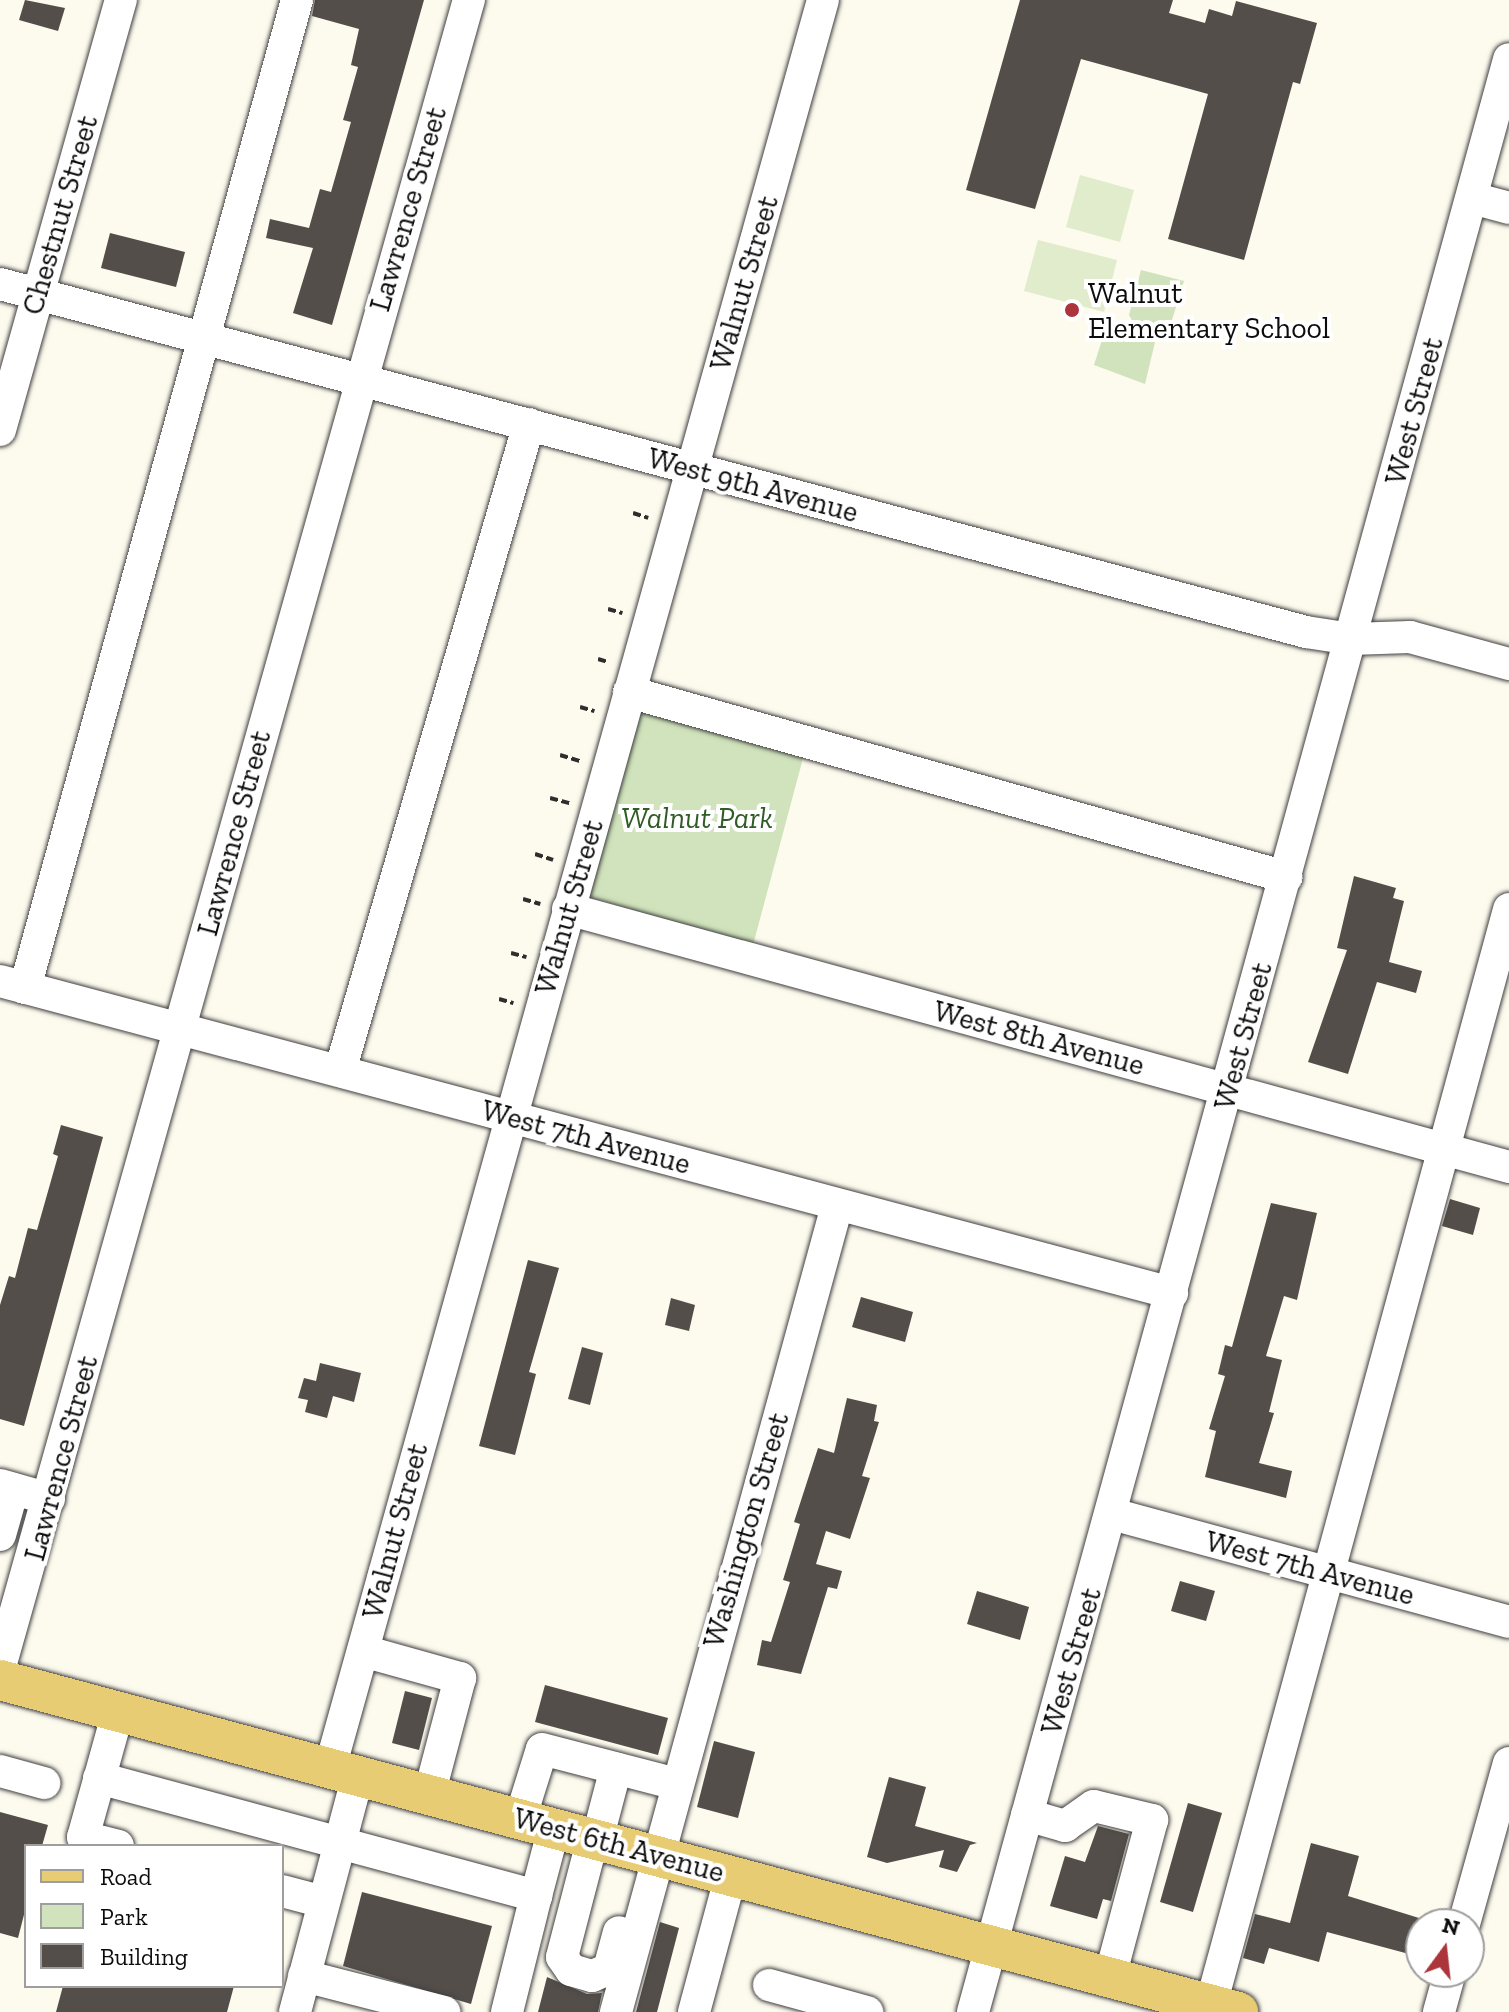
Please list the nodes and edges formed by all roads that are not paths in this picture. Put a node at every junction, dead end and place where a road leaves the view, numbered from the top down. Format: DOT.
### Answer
graph roads {
  1 [pos="121,0"];
  2 [pos="297,0"];
  3 [pos="469,0"];
  4 [pos="823,0"];
  5 [pos="1509,59"];
  6 [pos="1472,198"];
  7 [pos="1509,208"];
  8 [pos="0,284"];
  9 [pos="37,294"];
  10 [pos="202,338"];
  11 [pos="359,379"];
  12 [pos="529,424"];
  13 [pos="0,430"];
  14 [pos="692,468"];
  15 [pos="1351,639"];
  16 [pos="1509,664"];
  17 [pos="629,692"];
  18 [pos="1286,877"];
  19 [pos="554,907"];
  20 [pos="1509,909"];
  21 [pos="13,984"];
  22 [pos="180,1028"];
  23 [pos="340,1071"];
  24 [pos="1228,1089"];
  25 [pos="509,1117"];
  26 [pos="1444,1150"];
  27 [pos="1509,1167"];
  28 [pos="837,1206"];
  29 [pos="1172,1293"];
  30 [pos="6,1487"];
  31 [pos="49,1499"];
  32 [pos="1112,1514"];
  33 [pos="0,1535"];
  34 [pos="1329,1573"];
  35 [pos="1509,1622"];
  36 [pos="363,1651"];
  37 [pos="0,1667"];
  38 [pos="0,1680"];
  39 [pos="118,1712"];
  40 [pos="1509,1763"];
  41 [pos="616,1768"];
  42 [pos="0,1771"];
  43 [pos="344,1772"];
  44 [pos="99,1778"];
  45 [pos="44,1783"];
  46 [pos="676,1784"];
  47 [pos="429,1795"];
  48 [pos="1027,1815"];
  49 [pos="537,1823"];
  50 [pos="595,1839"];
  51 [pos="340,1842"];
  52 [pos="110,1844"];
  53 [pos="650,1853"];
  54 [pos="731,1875"];
  55 [pos="284,1892"];
  56 [pos="536,1896"];
  57 [pos="324,1902"];
  58 [pos="1468,1908"];
  59 [pos="991,1944"];
  60 [pos="304,1976"];
  61 [pos="1110,1977"];
  62 [pos="769,1985"];
  63 [pos="1446,1988"];
  64 [pos="1219,2009"];
  65 [pos="295,2012"];
  66 [pos="444,2012"];
  67 [pos="507,2012"];
  68 [pos="616,2012"];
  69 [pos="694,2012"];
  70 [pos="867,2012"];
  71 [pos="973,2012"];
  72 [pos="1439,2012"];
  1 -- 9 [label="street, Chestnut Street"];
  2 -- 10 [label="street"];
  3 -- 11 [label="street, Lawrence Street"];
  4 -- 14 [label="street, Walnut Street"];
  5 -- 6 [label="street, West Street"];
  6 -- 7 [label="street"];
  6 -- 15 [label="street, West Street"];
  8 -- 9 [label="street, West 9th Avenue"];
  9 -- 10 [label="street, West 9th Avenue"];
  9 -- 13 [label="street, Chestnut Street"];
  10 -- 11 [label="street, West 9th Avenue"];
  10 -- 21 [label="street"];
  11 -- 12 [label="street, West 9th Avenue"];
  11 -- 22 [label="street, Lawrence Street"];
  12 -- 14 [label="street, West 9th Avenue"];
  12 -- 23 [label="street"];
  14 -- 15 [label="street, West 9th Avenue"];
  14 -- 17 [label="street, Walnut Street"];
  15 -- 16 [label="street, West 9th Avenue"];
  15 -- 18 [label="street, West Street"];
  17 -- 18 [label="street"];
  17 -- 19 [label="street, Walnut Street"];
  18 -- 24 [label="street, West Street"];
  19 -- 24 [label="street, West 8th Avenue"];
  19 -- 25 [label="street, Walnut Street"];
  20 -- 26 [label="street"];
  21 -- 22 [label="street, West 7th Avenue"];
  22 -- 23 [label="street, West 7th Avenue"];
  22 -- 31 [label="street, Lawrence Street"];
  23 -- 25 [label="street, West 7th Avenue"];
  24 -- 26 [label="street, West 8th Avenue"];
  24 -- 29 [label="street, West Street"];
  25 -- 28 [label="street, West 7th Avenue"];
  25 -- 36 [label="street, Walnut Street"];
  26 -- 27 [label="street, West 8th Avenue"];
  26 -- 34 [label="street"];
  28 -- 29 [label="street, West 7th Avenue"];
  28 -- 46 [label="street, Washington Street"];
  29 -- 32 [label="street, West Street"];
  30 -- 31 [label="street"];
  30 -- 33 [label="street"];
  31 -- 37 [label="street, Lawrence Street"];
  32 -- 34 [label="street, West 7th Avenue"];
  32 -- 48 [label="street, West Street"];
  34 -- 35 [label="street, West 7th Avenue"];
  34 -- 64 [label="street"];
  36 -- 43 [label="street, Walnut Street"];
  36 -- 47 [label="street"];
  38 -- 39 [label="main road, West 6th Avenue"];
  39 -- 43 [label="main road, West 6th Avenue"];
  39 -- 44 [label="street"];
  40 -- 58 [label="street"];
  41 -- 46 [label="street"];
  41 -- 49 [label="street"];
  41 -- 50 [label="street"];
  42 -- 45 [label="street"];
  43 -- 47 [label="main road, West 6th Avenue"];
  43 -- 51 [label="street, Walnut Street"];
  44 -- 51 [label="street"];
  44 -- 52 [label="street"];
  46 -- 53 [label="street, Washington Street"];
  47 -- 49 [label="main road, West 6th Avenue"];
  48 -- 59 [label="street, West Street"];
  48 -- 61 [label="street"];
  49 -- 50 [label="main road, West 6th Avenue"];
  49 -- 56 [label="street"];
  50 -- 53 [label="main road, West 6th Avenue"];
  50 -- 53 [label="street"];
  51 -- 56 [label="street"];
  51 -- 57 [label="street, Walnut Street"];
  53 -- 54 [label="main road, West 6th Avenue"];
  53 -- 68 [label="street"];
  54 -- 59 [label="main road, West 6th Avenue"];
  54 -- 69 [label="street"];
  55 -- 57 [label="street"];
  56 -- 67 [label="street"];
  57 -- 60 [label="street, Walnut Street"];
  59 -- 61 [label="main road, West 6th Avenue"];
  59 -- 71 [label="street, West Street"];
  60 -- 65 [label="street, Walnut Street"];
  60 -- 66 [label="street"];
  61 -- 64 [label="main road, West 6th Avenue"];
  62 -- 70 [label="street"];
  63 -- 72 [label="street"];
}
